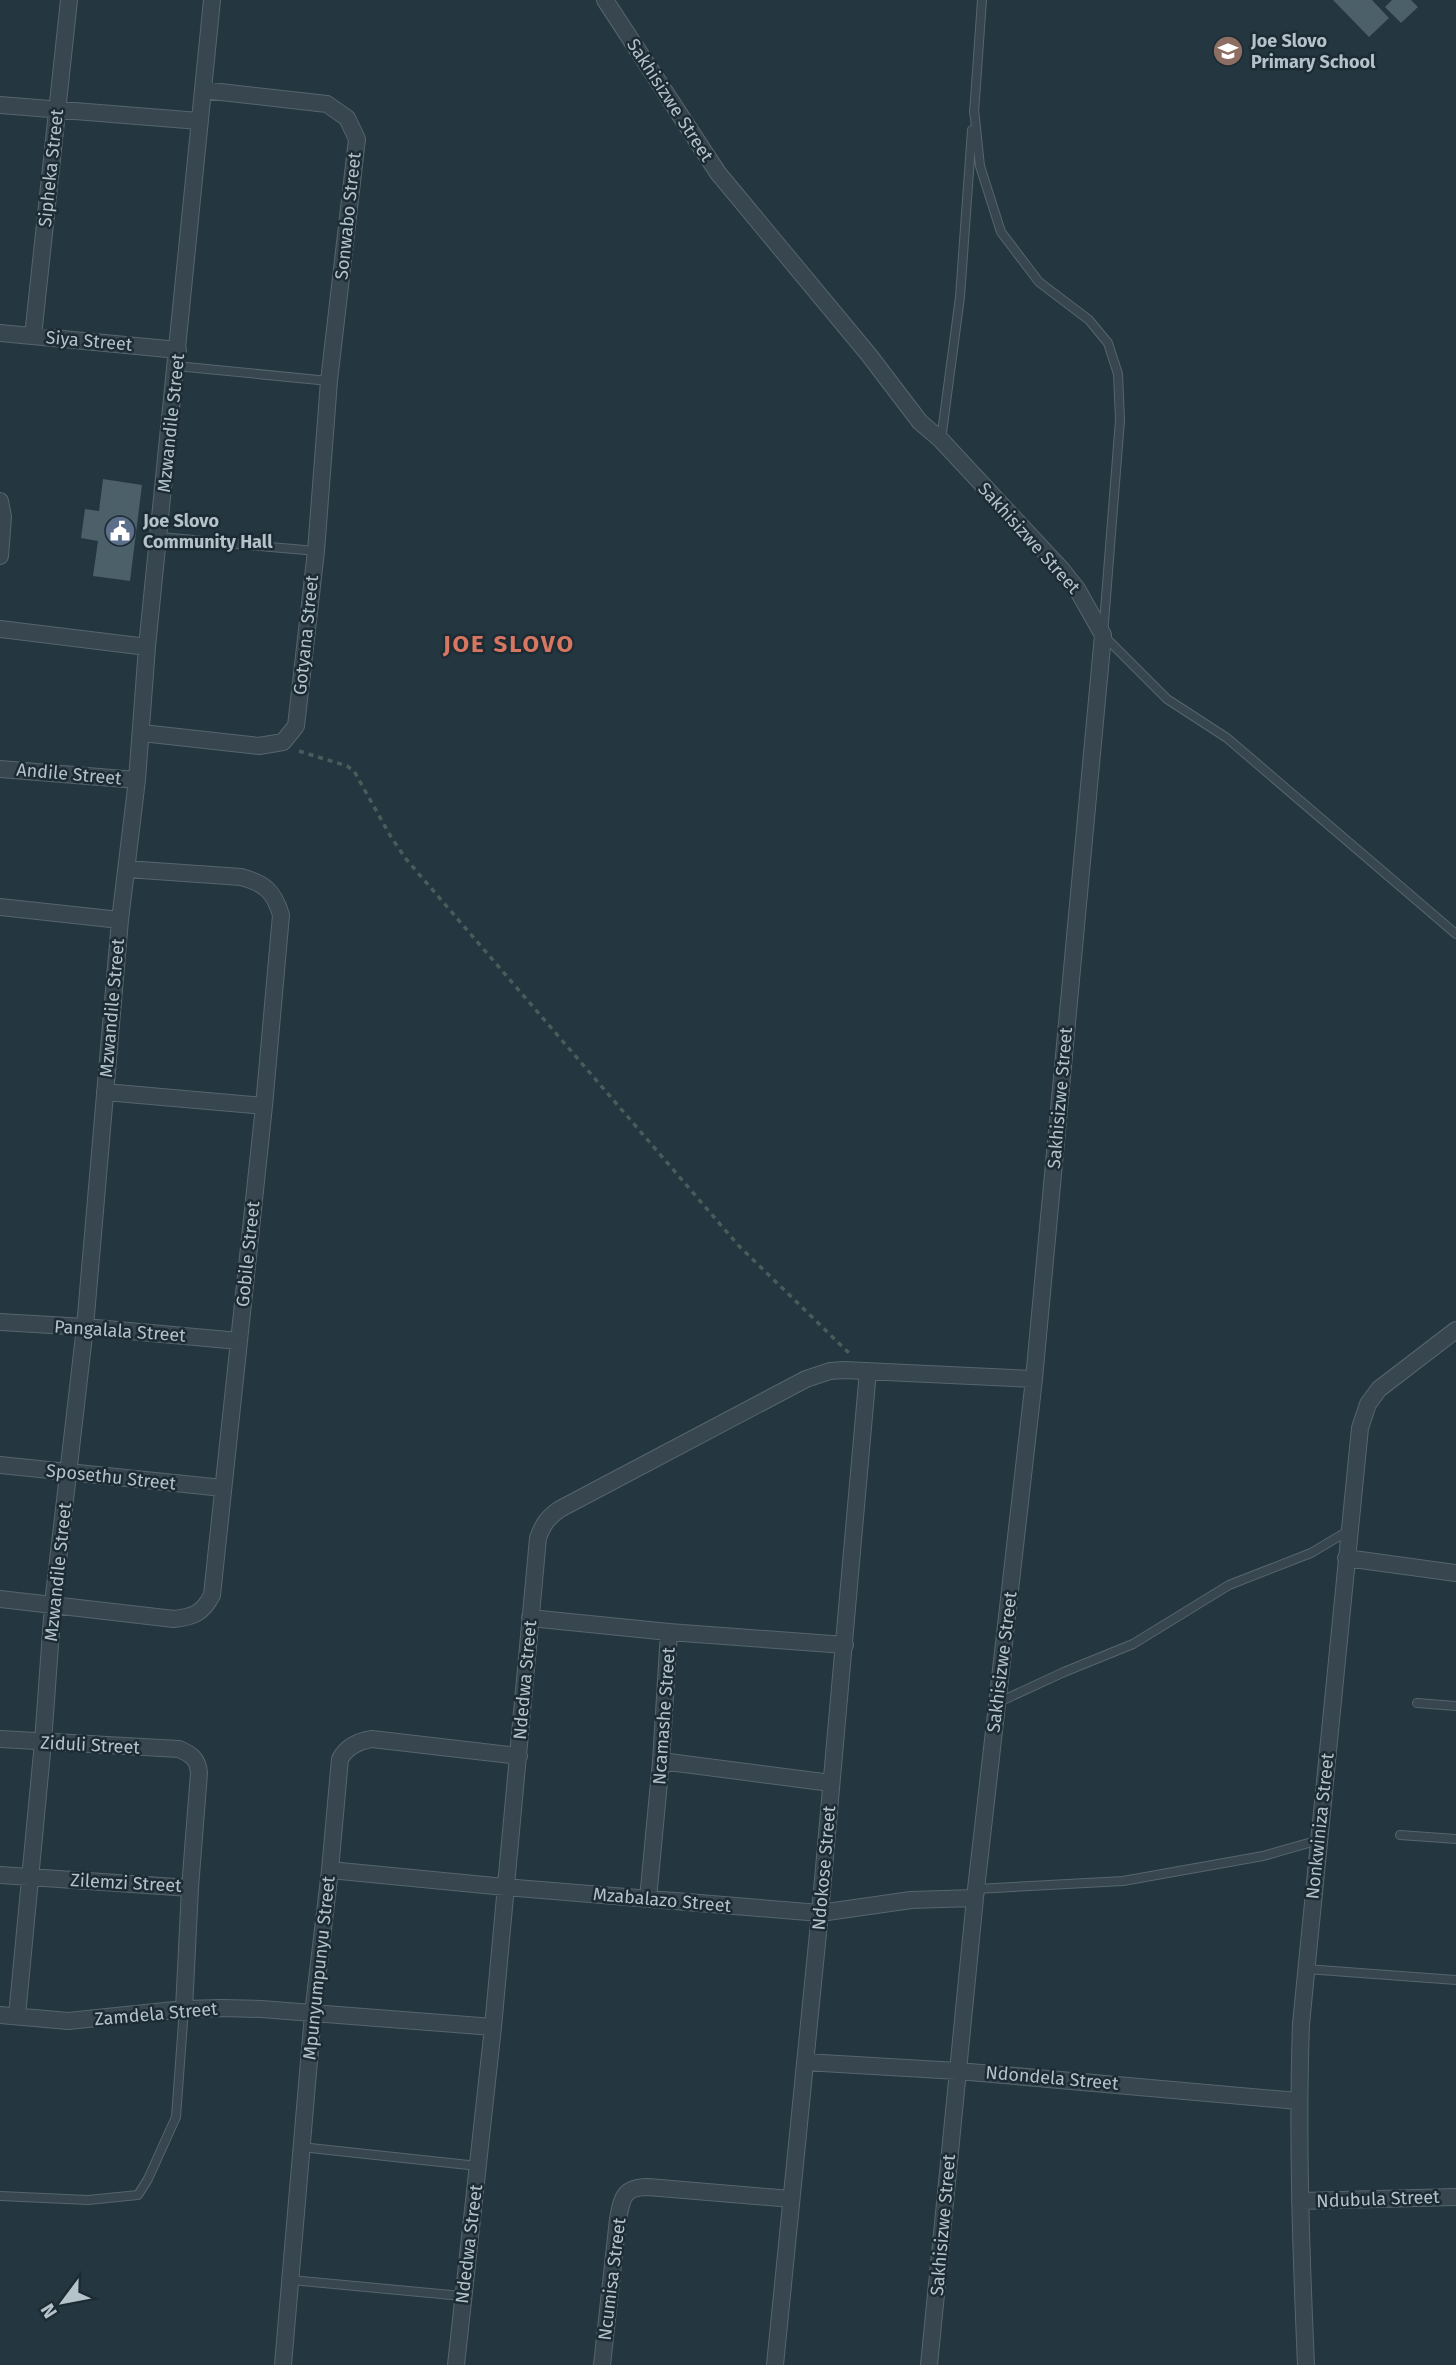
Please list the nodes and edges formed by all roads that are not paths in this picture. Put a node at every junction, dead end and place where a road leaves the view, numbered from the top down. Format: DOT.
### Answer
graph roads {
  1 [pos="69,0"];
  2 [pos="212,0"];
  3 [pos="605,0"];
  4 [pos="982,0"];
  5 [pos="203,90"];
  6 [pos="0,105"];
  7 [pos="974,109"];
  8 [pos="57,111"];
  9 [pos="199,121"];
  10 [pos="0,333"];
  11 [pos="33,336"];
  12 [pos="177,358"];
  13 [pos="329,382"];
  14 [pos="941,440"];
  15 [pos="0,501"];
  16 [pos="160,537"];
  17 [pos="316,551"];
  18 [pos="0,556"];
  19 [pos="0,629"];
  20 [pos="1103,635"];
  21 [pos="148,647"];
  22 [pos="142,733"];
  23 [pos="0,769"];
  24 [pos="137,780"];
  25 [pos="127,869"];
  26 [pos="0,907"];
  27 [pos="120,920"];
  28 [pos="1456,934"];
  29 [pos="105,1092"];
  30 [pos="264,1106"];
  31 [pos="0,1322"];
  32 [pos="85,1327"];
  33 [pos="1456,1330"];
  34 [pos="239,1341"];
  35 [pos="868,1371"];
  36 [pos="1034,1379"];
  37 [pos="0,1465"];
  38 [pos="68,1472"];
  39 [pos="223,1488"];
  40 [pos="1348,1531"];
  41 [pos="1346,1558"];
  42 [pos="1456,1573"];
  43 [pos="0,1599"];
  44 [pos="53,1604"];
  45 [pos="530,1618"];
  46 [pos="670,1632"];
  47 [pos="845,1645"];
  48 [pos="997,1703"];
  49 [pos="1418,1703"];
  50 [pos="1456,1706"];
  51 [pos="0,1739"];
  52 [pos="43,1742"];
  53 [pos="179,1749"];
  54 [pos="519,1756"];
  55 [pos="661,1761"];
  56 [pos="831,1783"];
  57 [pos="1400,1835"];
  58 [pos="1456,1839"];
  59 [pos="1318,1840"];
  60 [pos="330,1870"];
  61 [pos="0,1875"];
  62 [pos="30,1878"];
  63 [pos="505,1887"];
  64 [pos="190,1888"];
  65 [pos="975,1894"];
  66 [pos="648,1899"];
  67 [pos="820,1913"];
  68 [pos="1306,1969"];
  69 [pos="1456,1980"];
  70 [pos="184,2009"];
  71 [pos="313,2014"];
  72 [pos="0,2015"];
  73 [pos="17,2016"];
  74 [pos="493,2027"];
  75 [pos="805,2062"];
  76 [pos="958,2071"];
  77 [pos="1298,2101"];
  78 [pos="301,2147"];
  79 [pos="478,2166"];
  80 [pos="0,2196"];
  81 [pos="1456,2197"];
  82 [pos="791,2199"];
  83 [pos="1300,2201"];
  84 [pos="291,2280"];
  85 [pos="462,2296"];
  86 [pos="283,2365"];
  87 [pos="456,2365"];
  88 [pos="602,2365"];
  89 [pos="775,2365"];
  90 [pos="929,2365"];
  91 [pos="1306,2365"];
  1 -- 8 [label="street, Sipheka Street"];
  2 -- 5 [label="street, Mzwandile Street"];
  3 -- 14 [label="street, Sakhisizwe Street"];
  4 -- 7 [label="lane"];
  5 -- 9 [label="street, Mzwandile Street"];
  5 -- 13 [label="street, Sonwabo Street"];
  6 -- 8 [label="street"];
  7 -- 14 [label="lane"];
  7 -- 20 [label="lane"];
  8 -- 9 [label="street"];
  8 -- 11 [label="street, Sipheka Street"];
  9 -- 12 [label="street, Mzwandile Street"];
  10 -- 11 [label="street, Siya Street"];
  11 -- 12 [label="street, Siya Street"];
  12 -- 13 [label="lane"];
  12 -- 16 [label="street, Mzwandile Street"];
  13 -- 17 [label="street, Gotyana Street"];
  14 -- 20 [label="street, Sakhisizwe Street"];
  15 -- 18 [label="street"];
  16 -- 17 [label="lane"];
  16 -- 21 [label="street, Mzwandile Street"];
  17 -- 22 [label="street, Gotyana Street"];
  19 -- 21 [label="street"];
  20 -- 28 [label="lane"];
  20 -- 36 [label="street, Sakhisizwe Street"];
  21 -- 22 [label="street, Mzwandile Street"];
  22 -- 24 [label="street, Mzwandile Street"];
  23 -- 24 [label="street, Andile Street"];
  24 -- 25 [label="street, Mzwandile Street"];
  25 -- 27 [label="street, Mzwandile Street"];
  25 -- 30 [label="street, Gobile Street"];
  26 -- 27 [label="street"];
  27 -- 29 [label="street, Mzwandile Street"];
  29 -- 30 [label="street"];
  29 -- 32 [label="street, Mzwandile Street"];
  30 -- 34 [label="street, Gobile Street"];
  31 -- 32 [label="street, Pangalala Street"];
  32 -- 34 [label="street, Pangalala Street"];
  32 -- 38 [label="street, Mzwandile Street"];
  33 -- 40 [label="street, Nonkwiniza Street"];
  34 -- 39 [label="street, Gobile Street"];
  35 -- 36 [label="street, Ndedwa Street"];
  35 -- 45 [label="street, Ndedwa Street"];
  35 -- 47 [label="street, Ndokose Street"];
  36 -- 48 [label="street, Sakhisizwe Street"];
  37 -- 38 [label="street, Sposethu Street"];
  38 -- 39 [label="street, Sposethu Street"];
  38 -- 44 [label="street, Mzwandile Street"];
  39 -- 44 [label="street, Gobile Street"];
  40 -- 41 [label="street, Nonkwiniza Street"];
  40 -- 48 [label="lane"];
  41 -- 42 [label="street"];
  41 -- 59 [label="street, Nonkwiniza Street"];
  43 -- 44 [label="street, Gobile Street"];
  44 -- 52 [label="street, Mzwandile Street"];
  45 -- 46 [label="street, Ncamashe Street"];
  45 -- 54 [label="street, Ndedwa Street"];
  46 -- 47 [label="street"];
  46 -- 55 [label="street, Ncamashe Street"];
  47 -- 56 [label="street, Ndokose Street"];
  48 -- 65 [label="street, Sakhisizwe Street"];
  49 -- 50 [label="lane"];
  51 -- 52 [label="street, Ziduli Street"];
  52 -- 53 [label="street, Ziduli Street"];
  52 -- 62 [label="street, Mzwandile Street"];
  53 -- 64 [label="street, Zilemzi Street"];
  54 -- 60 [label="street, Mpunyumpunyu Street"];
  54 -- 63 [label="street, Ndedwa Street"];
  55 -- 56 [label="street"];
  55 -- 66 [label="street, Ncamashe Street"];
  56 -- 67 [label="street, Ndokose Street"];
  57 -- 58 [label="lane"];
  59 -- 65 [label="lane"];
  59 -- 68 [label="street, Nonkwiniza Street"];
  60 -- 63 [label="street, Mzabalazo Street"];
  60 -- 71 [label="street, Mpunyumpunyu Street"];
  61 -- 62 [label="street, Zilemzi Street"];
  62 -- 64 [label="street, Zilemzi Street"];
  62 -- 73 [label="street, Mzwandile Street"];
  63 -- 66 [label="street, Mzabalazo Street"];
  63 -- 74 [label="street, Ndedwa Street"];
  64 -- 70 [label="street"];
  65 -- 67 [label="street, Mzabalazo Street"];
  65 -- 76 [label="street, Sakhisizwe Street"];
  66 -- 67 [label="street, Mzabalazo Street"];
  67 -- 75 [label="street, Ndokose Street"];
  68 -- 69 [label="lane"];
  68 -- 77 [label="street, Nonkwiniza Street"];
  70 -- 71 [label="street, Zamdela Street"];
  70 -- 73 [label="street, Zamdela Street"];
  70 -- 80 [label="lane"];
  71 -- 74 [label="street, Zamdela Street"];
  71 -- 78 [label="street, Mpunyumpunyu Street"];
  72 -- 73 [label="street, Zamdela Street"];
  74 -- 79 [label="street, Ndedwa Street"];
  75 -- 76 [label="street, Ndondela Street"];
  75 -- 82 [label="street, Ndokose Street"];
  76 -- 77 [label="street, Ndondela Street"];
  76 -- 90 [label="street, Sakhisizwe Street"];
  77 -- 83 [label="street, Nonkwiniza Street"];
  78 -- 79 [label="lane"];
  78 -- 84 [label="street, Mpunyumpunyu Street"];
  79 -- 85 [label="street, Ndedwa Street"];
  81 -- 83 [label="street, Ndubula Street"];
  82 -- 88 [label="street, Ncumisa Street"];
  82 -- 89 [label="street, Ndokose Street"];
  83 -- 91 [label="street, Nonkwiniza Street"];
  84 -- 85 [label="lane"];
  84 -- 86 [label="street, Mpunyumpunyu Street"];
  85 -- 87 [label="street, Ndedwa Street"];
}
